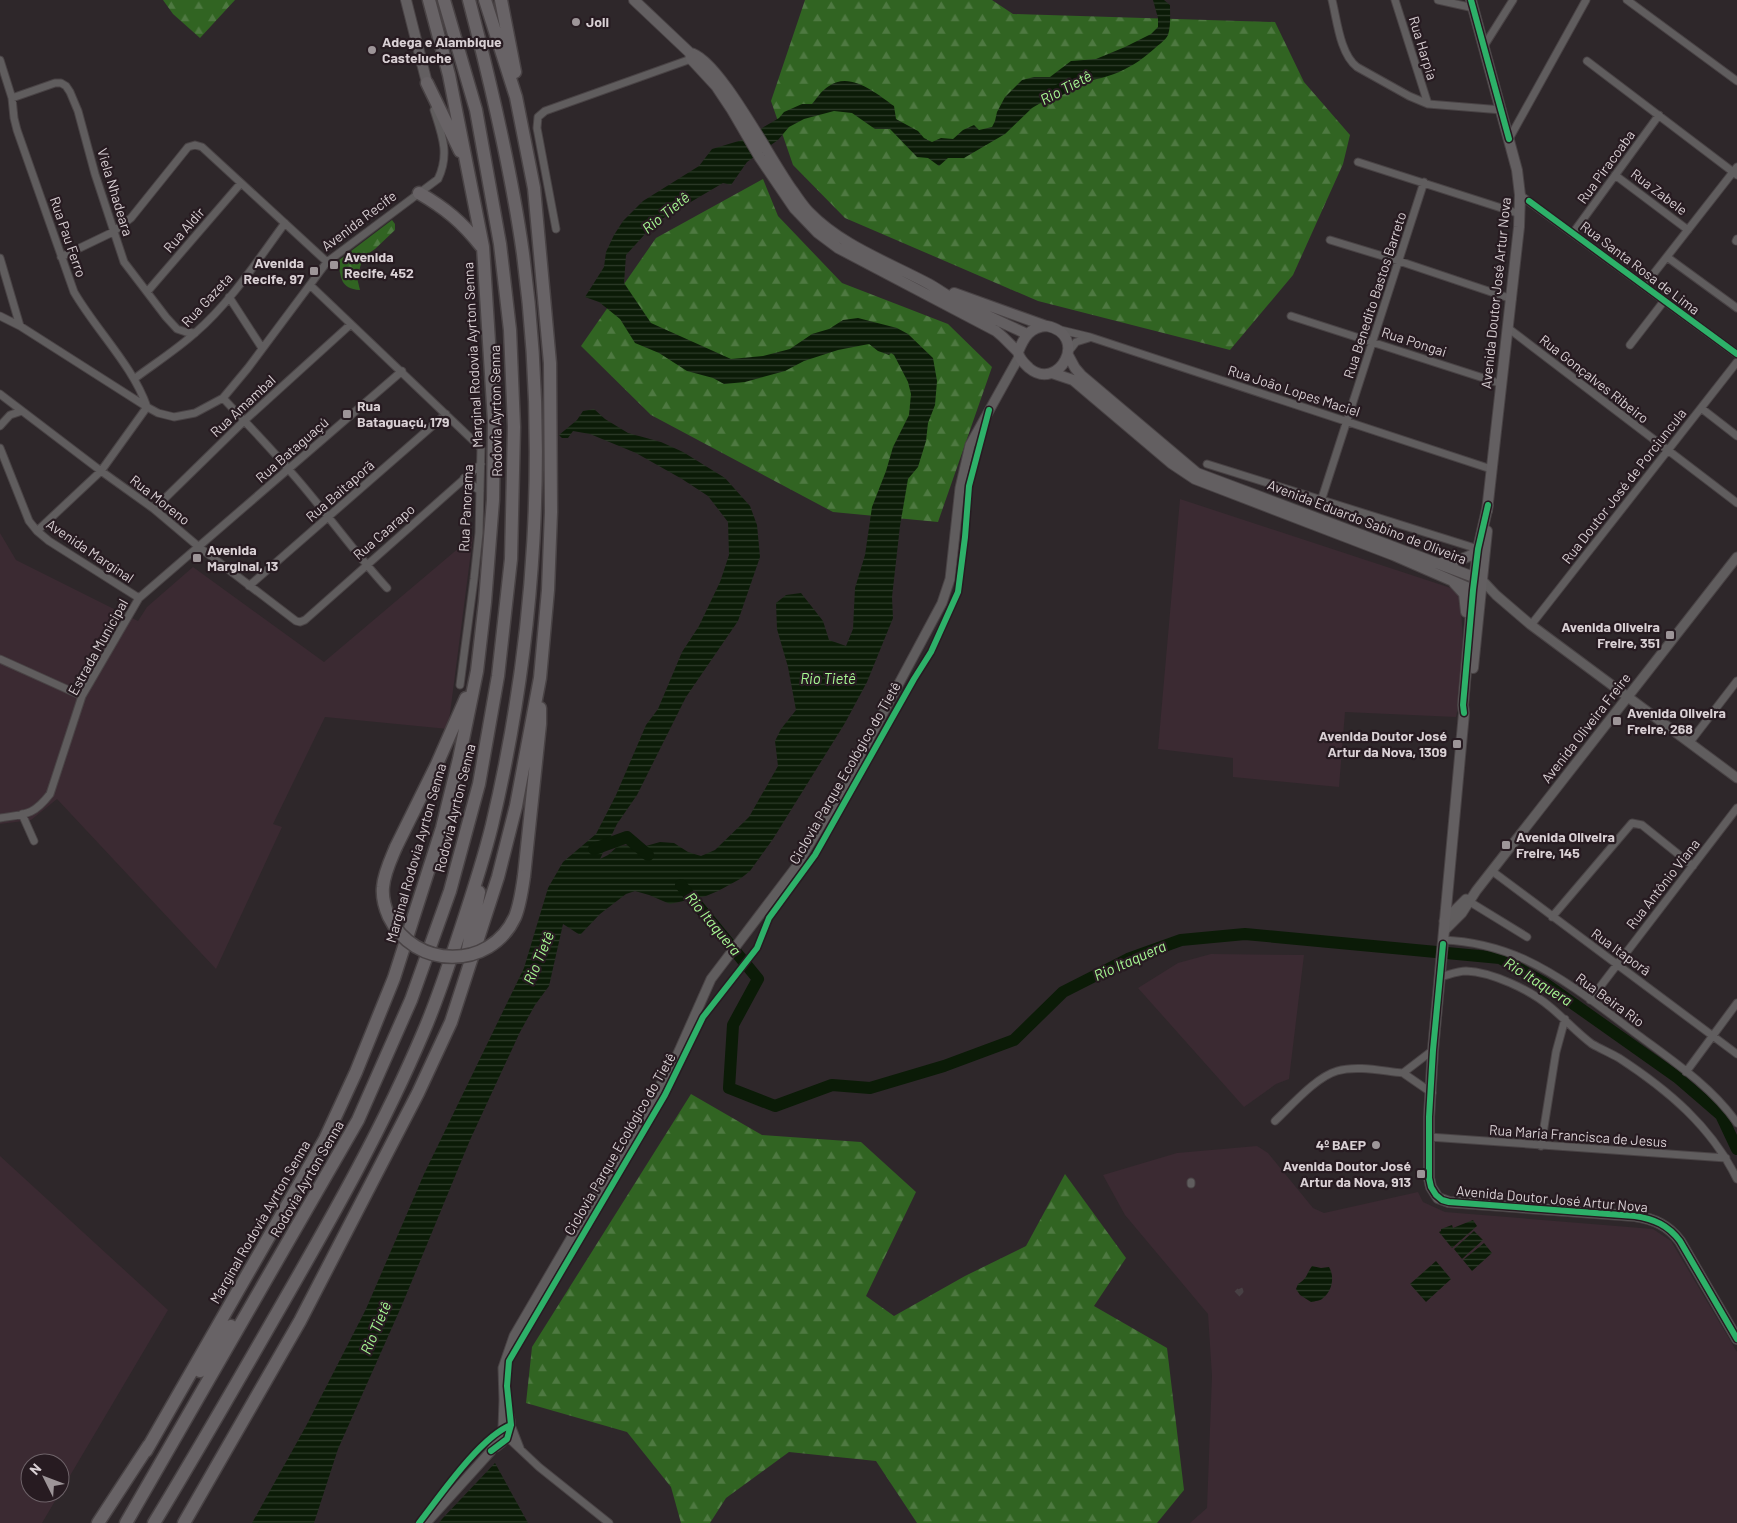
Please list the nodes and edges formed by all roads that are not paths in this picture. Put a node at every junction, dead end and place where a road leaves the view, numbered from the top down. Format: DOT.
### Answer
graph roads {
  1 [pos="406,0"];
  2 [pos="429,0"];
  3 [pos="444,0"];
  4 [pos="469,0"];
  5 [pos="485,0"];
  6 [pos="501,0"];
  7 [pos="634,0"];
  8 [pos="1332,0"];
  9 [pos="1395,0"];
  10 [pos="1438,0"];
  11 [pos="1513,0"];
  12 [pos="1586,0"];
  13 [pos="1628,0"];
  14 [pos="1473,4"];
  15 [pos="1484,46"];
  16 [pos="692,55"];
  17 [pos="0,60"];
  18 [pos="1587,61"];
  19 [pos="1737,81"];
  20 [pos="427,83"];
  21 [pos="516,97"];
  22 [pos="12,98"];
  23 [pos="1428,104"];
  24 [pos="1502,110"];
  25 [pos="1659,116"];
  26 [pos="1509,139"];
  27 [pos="764,156"];
  28 [pos="1358,162"];
  29 [pos="468,167"];
  30 [pos="1736,172"];
  31 [pos="1615,175"];
  32 [pos="1424,182"];
  33 [pos="241,183"];
  34 [pos="418,193"];
  35 [pos="1520,195"];
  36 [pos="1520,214"];
  37 [pos="285,224"];
  38 [pos="556,229"];
  39 [pos="1688,230"];
  40 [pos="113,232"];
  41 [pos="1573,233"];
  42 [pos="1330,240"];
  43 [pos="482,247"];
  44 [pos="1667,256"];
  45 [pos="0,258"];
  46 [pos="61,258"];
  47 [pos="1399,261"];
  48 [pos="327,262"];
  49 [pos="310,285"];
  50 [pos="930,285"];
  51 [pos="1644,286"];
  52 [pos="147,292"];
  53 [pos="229,297"];
  54 [pos="1512,299"];
  55 [pos="1664,302"];
  56 [pos="1737,308"];
  57 [pos="0,316"];
  58 [pos="1291,316"];
  59 [pos="350,324"];
  60 [pos="20,326"];
  61 [pos="1052,328"];
  62 [pos="1508,328"];
  63 [pos="195,333"];
  64 [pos="1027,334"];
  65 [pos="1090,337"];
  66 [pos="1373,342"];
  67 [pos="1630,345"];
  68 [pos="262,348"];
  69 [pos="1068,353"];
  70 [pos="1737,354"];
  71 [pos="1021,358"];
  72 [pos="1737,362"];
  73 [pos="402,371"];
  74 [pos="1052,373"];
  75 [pos="134,379"];
  76 [pos="1502,384"];
  77 [pos="0,394"];
  78 [pos="224,398"];
  79 [pos="147,407"];
  80 [pos="1700,408"];
  81 [pos="22,411"];
  82 [pos="446,414"];
  83 [pos="244,420"];
  84 [pos="1347,421"];
  85 [pos="0,426"];
  86 [pos="1737,436"];
  87 [pos="0,448"];
  88 [pos="1667,451"];
  89 [pos="481,464"];
  90 [pos="1207,464"];
  91 [pos="1491,469"];
  92 [pos="290,470"];
  93 [pos="101,471"];
  94 [pos="464,478"];
  95 [pos="480,490"];
  96 [pos="1321,500"];
  97 [pos="1737,503"];
  98 [pos="1488,504"];
  99 [pos="154,509"];
  100 [pos="329,517"];
  101 [pos="36,531"];
  102 [pos="199,547"];
  103 [pos="1477,551"];
  104 [pos="1737,557"];
  105 [pos="1436,563"];
  106 [pos="366,565"];
  107 [pos="1478,579"];
  108 [pos="1451,580"];
  109 [pos="249,586"];
  110 [pos="387,588"];
  111 [pos="1477,592"];
  112 [pos="1496,595"];
  113 [pos="139,598"];
  114 [pos="305,620"];
  115 [pos="1531,625"];
  116 [pos="1467,651"];
  117 [pos="0,659"];
  118 [pos="477,670"];
  119 [pos="540,678"];
  120 [pos="1737,681"];
  121 [pos="460,685"];
  122 [pos="82,696"];
  123 [pos="1628,697"];
  124 [pos="1464,713"];
  125 [pos="1690,742"];
  126 [pos="1737,778"];
  127 [pos="1737,808"];
  128 [pos="22,814"];
  129 [pos="0,818"];
  130 [pos="492,828"];
  131 [pos="34,841"];
  132 [pos="1692,866"];
  133 [pos="1492,871"];
  134 [pos="1476,891"];
  135 [pos="1470,902"];
  136 [pos="1552,918"];
  137 [pos="1443,934"];
  138 [pos="1527,937"];
  139 [pos="1617,964"];
  140 [pos="1440,972"];
  141 [pos="1590,1000"];
  142 [pos="1737,1003"];
  143 [pos="1565,1019"];
  144 [pos="451,1022"];
  145 [pos="1712,1035"];
  146 [pos="1433,1050"];
  147 [pos="1737,1054"];
  148 [pos="1686,1072"];
  149 [pos="1402,1073"];
  150 [pos="1432,1092"];
  151 [pos="1274,1121"];
  152 [pos="1737,1123"];
  153 [pos="1429,1137"];
  154 [pos="1541,1146"];
  155 [pos="1726,1158"];
  156 [pos="1737,1179"];
  157 [pos="286,1245"];
  158 [pos="1737,1339"];
  159 [pos="507,1427"];
  160 [pos="507,1439"];
  161 [pos="522,1450"];
  162 [pos="146,1451"];
  163 [pos="491,1451"];
  164 [pos="98,1523"];
  165 [pos="126,1523"];
  166 [pos="154,1523"];
  167 [pos="184,1523"];
  168 [pos="426,1523"];
  169 [pos="609,1523"];
  1 -- 20 [label="main road, Avenida Recife"];
  2 -- 29 [label="highway, Marginal Rodovia Ayrton Senna"];
  3 -- 157 [label="highway, Rodovia Ayrton Senna"];
  4 -- 130 [label="highway"];
  5 -- 21 [label="highway"];
  6 -- 21 [label="highway"];
  7 -- 16 [label="main road"];
  8 -- 23 [label="street"];
  9 -- 23 [label="street, Rua Harpia"];
  10 -- 14 [label="street"];
  11 -- 15 [label="street"];
  12 -- 26 [label="street"];
  13 -- 19 [label="street"];
  14 -- 15 [label="main road, Avenida Doutor José Artur Nova"];
  15 -- 24 [label="main road, Avenida Doutor José Artur Nova"];
  16 -- 27 [label="main road"];
  16 -- 38 [label="street"];
  17 -- 22 [label="street, Rua Pau Ferro"];
  18 -- 25 [label="street"];
  20 -- 29 [label="highway"];
  20 -- 34 [label="street, Avenida Recife"];
  21 -- 119 [label="highway"];
  22 -- 40 [label="street, Viela Nhadeara"];
  22 -- 46 [label="street, Rua Pau Ferro"];
  23 -- 24 [label="street"];
  24 -- 26 [label="main road, Avenida Doutor José Artur Nova"];
  25 -- 30 [label="street"];
  25 -- 31 [label="street, Rua Piracoaba"];
  26 -- 35 [label="main road, Avenida Doutor José Artur Nova"];
  27 -- 50 [label="main road"];
  27 -- 71 [label="main road"];
  28 -- 32 [label="street"];
  29 -- 43 [label="highway, Marginal Rodovia Ayrton Senna"];
  30 -- 39 [label="street"];
  31 -- 39 [label="street, Rua Zabele"];
  31 -- 41 [label="street, Rua Piracoaba"];
  32 -- 36 [label="street"];
  32 -- 47 [label="street, Rua Benedito Bastos Barreto"];
  33 -- 37 [label="street"];
  33 -- 40 [label="street"];
  33 -- 52 [label="street, Rua Aldir"];
  34 -- 43 [label="highway"];
  34 -- 48 [label="street, Avenida Recife"];
  35 -- 36 [label="main road, Avenida Doutor José Artur Nova"];
  35 -- 41 [label="street, Rua Santa Rosa de Lima"];
  36 -- 54 [label="main road, Avenida Doutor José Artur Nova"];
  37 -- 48 [label="street"];
  37 -- 53 [label="street, Rua Gazeta"];
  39 -- 44 [label="street"];
  40 -- 46 [label="street"];
  40 -- 52 [label="street, Viela Nhadeara"];
  41 -- 51 [label="street, Rua Santa Rosa de Lima"];
  42 -- 47 [label="street"];
  43 -- 118 [label="highway, Marginal Rodovia Ayrton Senna"];
  44 -- 51 [label="street"];
  44 -- 56 [label="street"];
  45 -- 60 [label="street"];
  46 -- 75 [label="street, Rua Pau Ferro"];
  47 -- 54 [label="street"];
  47 -- 66 [label="street, Rua Benedito Bastos Barreto"];
  48 -- 49 [label="street, Avenida Recife"];
  49 -- 59 [label="street, Rua Panorama"];
  49 -- 68 [label="street, Avenida Recife"];
  50 -- 61 [label="main road"];
  50 -- 64 [label="main road"];
  51 -- 55 [label="street, Rua Santa Rosa de Lima"];
  52 -- 63 [label="street, Viela Nhadeara"];
  53 -- 63 [label="street, Rua Gazeta"];
  53 -- 68 [label="street"];
  54 -- 62 [label="main road, Avenida Doutor José Artur Nova"];
  55 -- 67 [label="street"];
  55 -- 70 [label="street, Rua Santa Rosa de Lima"];
  57 -- 60 [label="street, Avenida Recife"];
  58 -- 66 [label="street, Rua Pongai"];
  59 -- 73 [label="street, Rua Panorama"];
  59 -- 83 [label="street, Rua Amambal"];
  60 -- 79 [label="street, Avenida Recife"];
  61 -- 64 [label="main road"];
  61 -- 65 [label="street, Rua João Lopes Maciel"];
  61 -- 69 [label="main road"];
  62 -- 76 [label="main road, Avenida Doutor José Artur Nova"];
  62 -- 88 [label="street, Rua Gonçalves Ribeiro"];
  63 -- 75 [label="street, Rua Gazeta"];
  64 -- 71 [label="main road"];
  65 -- 69 [label="street"];
  65 -- 84 [label="street, Rua João Lopes Maciel"];
  66 -- 76 [label="street, Rua Pongai"];
  66 -- 84 [label="street, Rua Benedito Bastos Barreto"];
  68 -- 78 [label="street, Avenida Recife"];
  69 -- 74 [label="main road"];
  69 -- 105 [label="main road, Avenida Eduardo Sabino de Oliveira"];
  71 -- 74 [label="main road"];
  71 -- 159 [label="street"];
  72 -- 80 [label="street, Rua Doutor José de Porciuncula"];
  73 -- 82 [label="street, Rua Panorama"];
  73 -- 92 [label="street, Rua Bataguaçú"];
  74 -- 108 [label="main road, Avenida Eduardo Sabino de Oliveira"];
  75 -- 79 [label="street, Rua Pau Ferro"];
  76 -- 91 [label="main road, Avenida Doutor José Artur Nova"];
  77 -- 81 [label="street, Rua Moreno"];
  78 -- 79 [label="street, Avenida Recife"];
  78 -- 83 [label="street"];
  79 -- 93 [label="street"];
  80 -- 86 [label="street"];
  80 -- 88 [label="street, Rua Doutor José de Porciuncula"];
  81 -- 85 [label="street"];
  81 -- 93 [label="street, Rua Moreno"];
  82 -- 89 [label="street, Rua Panorama"];
  82 -- 100 [label="street, Rua Baitaporã"];
  83 -- 92 [label="street"];
  83 -- 99 [label="street, Rua Amambal"];
  84 -- 91 [label="street, Rua João Lopes Maciel"];
  84 -- 96 [label="street, Rua Benedito Bastos Barreto"];
  87 -- 101 [label="street, Avenida Marginal"];
  88 -- 97 [label="street, Rua Gonçalves Ribeiro"];
  88 -- 115 [label="street, Rua Doutor José de Porciuncula"];
  89 -- 94 [label="street, Rua Caarapo"];
  89 -- 95 [label="street, Rua Panorama"];
  90 -- 96 [label="street"];
  91 -- 98 [label="main road, Avenida Doutor José Artur Nova"];
  92 -- 100 [label="street"];
  92 -- 102 [label="street, Rua Bataguaçú"];
  93 -- 99 [label="street, Rua Moreno"];
  93 -- 101 [label="street"];
  94 -- 95 [label="street"];
  94 -- 106 [label="street, Rua Caarapo"];
  95 -- 121 [label="street, Rua Panorama"];
  96 -- 103 [label="street"];
  98 -- 103 [label="main road, Avenida Doutor José Artur Nova"];
  98 -- 107 [label="main road, Avenida Doutor José Artur Nova"];
  99 -- 102 [label="street, Rua Moreno"];
  100 -- 106 [label="street"];
  100 -- 109 [label="street, Rua Baitaporã"];
  101 -- 113 [label="street, Avenida Marginal"];
  102 -- 109 [label="street, Rua Moreno"];
  102 -- 113 [label="street, Avenida Marginal"];
  103 -- 105 [label="main road"];
  103 -- 107 [label="main road, Avenida Doutor José Artur Nova"];
  104 -- 123 [label="street, Avenida Oliveira Freire"];
  105 -- 107 [label="main road, Avenida Eduardo Sabino de Oliveira"];
  106 -- 110 [label="street"];
  106 -- 114 [label="street, Rua Caarapo"];
  107 -- 111 [label="main road, Avenida Doutor José Artur Nova"];
  107 -- 112 [label="street, Avenida Eduardo Sabino de Oliveira"];
  108 -- 111 [label="main road, Avenida Eduardo Sabino de Oliveira"];
  108 -- 116 [label="main road"];
  109 -- 114 [label="street, Rua Moreno"];
  111 -- 112 [label="street, Avenida Eduardo Sabino de Oliveira"];
  111 -- 116 [label="main road, Avenida Doutor José Artur Nova"];
  111 -- 124 [label="main road, Avenida Doutor José Artur Nova"];
  112 -- 115 [label="street"];
  113 -- 122 [label="street, Estrada Municipal"];
  115 -- 123 [label="street"];
  116 -- 124 [label="main road, Avenida Doutor José Artur Nova"];
  117 -- 122 [label="street"];
  118 -- 119 [label="highway, bridge"];
  118 -- 162 [label="highway, Marginal Rodovia Ayrton Senna"];
  119 -- 144 [label="highway"];
  120 -- 125 [label="street"];
  122 -- 128 [label="street, Estrada Municipal"];
  123 -- 125 [label="street"];
  123 -- 133 [label="street, Avenida Oliveira Freire"];
  124 -- 137 [label="main road, Avenida Doutor José Artur Nova"];
  125 -- 126 [label="street"];
  127 -- 132 [label="street, Rua Antônio Viana"];
  128 -- 129 [label="street, Estrada Municipal"];
  128 -- 131 [label="street"];
  130 -- 144 [label="highway"];
  130 -- 166 [label="highway"];
  132 -- 136 [label="street"];
  132 -- 139 [label="street, Rua Antônio Viana"];
  133 -- 134 [label="street, Avenida Oliveira Freire"];
  133 -- 136 [label="street, Rua Itaporâ"];
  134 -- 135 [label="street, Avenida Oliveira Freire"];
  134 -- 137 [label="street, Avenida Oliveira Freire"];
  135 -- 137 [label="street, Avenida Oliveira Freire"];
  135 -- 138 [label="street"];
  136 -- 139 [label="street, Rua Itaporâ"];
  137 -- 140 [label="main road, Avenida Doutor José Artur Nova"];
  137 -- 141 [label="street, Rua Beira Rio"];
  139 -- 141 [label="street, Rua Antônio Viana"];
  139 -- 145 [label="street, Rua Itaporâ"];
  140 -- 143 [label="street"];
  140 -- 146 [label="main road, Avenida Doutor José Artur Nova"];
  141 -- 148 [label="street, Rua Beira Rio"];
  142 -- 145 [label="street"];
  143 -- 154 [label="street"];
  143 -- 155 [label="street"];
  144 -- 167 [label="highway"];
  145 -- 147 [label="street, Rua Itaporâ"];
  145 -- 148 [label="street"];
  146 -- 149 [label="street"];
  146 -- 150 [label="main road, Avenida Doutor José Artur Nova"];
  148 -- 152 [label="street, Rua Beira Rio"];
  149 -- 150 [label="street"];
  149 -- 151 [label="street"];
  150 -- 153 [label="main road, Avenida Doutor José Artur Nova"];
  153 -- 154 [label="street, Rua Maria Francisca de Jesus"];
  153 -- 158 [label="main road, Avenida Doutor José Artur Nova"];
  154 -- 155 [label="street, Rua Maria Francisca de Jesus"];
  155 -- 156 [label="street"];
  157 -- 162 [label="highway"];
  157 -- 165 [label="highway, Rodovia Ayrton Senna"];
  159 -- 160 [label="street"];
  159 -- 161 [label="street"];
  159 -- 163 [label="street"];
  160 -- 161 [label="street"];
  160 -- 163 [label="street"];
  161 -- 169 [label="street"];
  162 -- 164 [label="highway"];
  163 -- 168 [label="street"];
}
